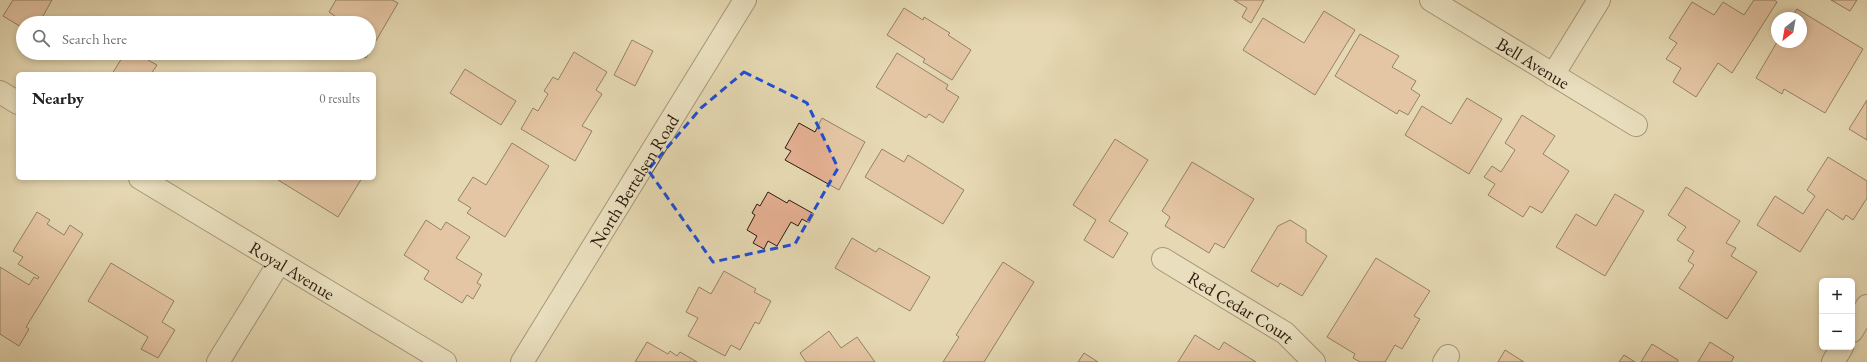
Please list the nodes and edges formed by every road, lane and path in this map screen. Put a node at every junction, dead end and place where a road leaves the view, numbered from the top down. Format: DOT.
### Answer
graph roads {
  1 [pos="745,0"];
  2 [pos="1432,0"];
  3 [pos="1599,0"];
  4 [pos="1553,74"];
  5 [pos="0,92"];
  6 [pos="16,102"];
  7 [pos="1636,125"];
  8 [pos="143,180"];
  9 [pos="1163,259"];
  10 [pos="279,263"];
  11 [pos="1867,306"];
  12 [pos="1855,326"];
  13 [pos="1840,350"];
  14 [pos="218,362"];
  15 [pos="445,362"];
  16 [pos="522,362"];
  17 [pos="1314,362"];
  18 [pos="1833,362"];
  1 -- 16 [label="street, North Bertelsen Road"];
  2 -- 4 [label="street, Bell Avenue"];
  3 -- 4 [label="street"];
  4 -- 7 [label="street, Bell Avenue"];
  5 -- 6 [label="street"];
  8 -- 10 [label="street, Royal Avenue"];
  9 -- 17 [label="street, Red Cedar Court"];
  10 -- 14 [label="street"];
  10 -- 15 [label="street, Royal Avenue"];
  11 -- 12 [label="street"];
  13 -- 18 [label="street"];
}
